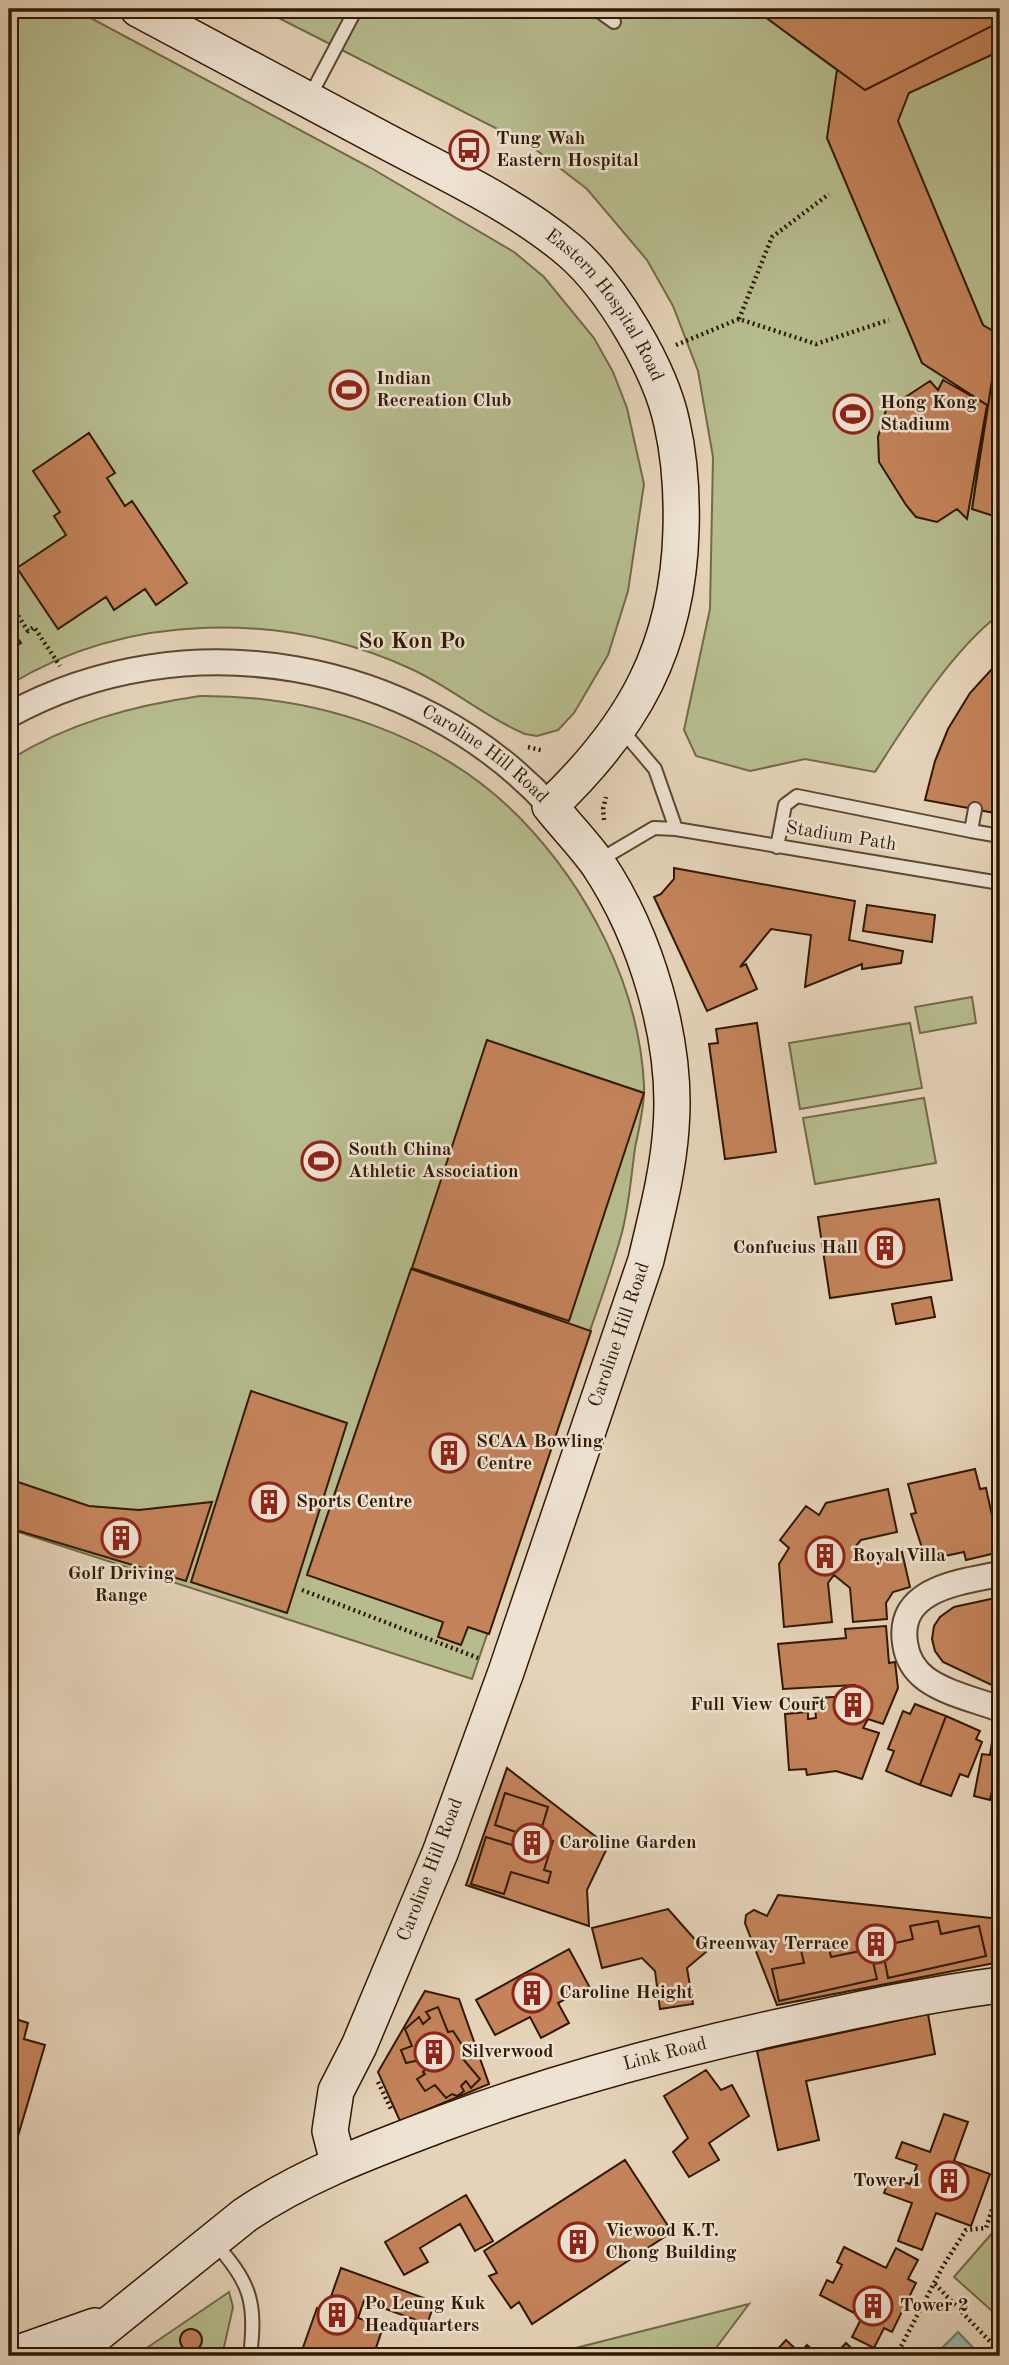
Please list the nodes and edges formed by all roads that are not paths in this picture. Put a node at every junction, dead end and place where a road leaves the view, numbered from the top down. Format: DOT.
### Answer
graph roads {
  1 [pos="356,9"];
  2 [pos="596,9"];
  3 [pos="160,14"];
  4 [pos="614,23"];
  5 [pos="308,100"];
  6 [pos="9,715"];
  7 [pos="621,729"];
  8 [pos="550,806"];
  9 [pos="975,809"];
  10 [pos="676,829"];
  11 [pos="971,831"];
  12 [pos="1000,836"];
  13 [pos="777,847"];
  14 [pos="596,862"];
  15 [pos="1000,883"];
  16 [pos="1000,1574"];
  17 [pos="1000,1709"];
  18 [pos="1000,1985"];
  19 [pos="338,2162"];
  20 [pos="213,2241"];
  21 [pos="111,2320"];
  22 [pos="10,2356"];
  23 [pos="70,2356"];
  24 [pos="250,2356"];
  1 -- 5 [label="lane"];
  2 -- 4 [label="lane"];
  3 -- 5 [label="street, Eastern Hospital Road"];
  5 -- 7 [label="street, Eastern Hospital Road"];
  6 -- 8 [label="street, Caroline Hill Road"];
  7 -- 8 [label="street, Eastern Hospital Road"];
  7 -- 10 [label="lane"];
  8 -- 14 [label="street, Caroline Hill Road"];
  9 -- 11 [label="lane"];
  10 -- 13 [label="lane, Stadium Path"];
  10 -- 14 [label="lane, Stadium Path"];
  11 -- 12 [label="lane"];
  11 -- 13 [label="lane"];
  13 -- 15 [label="lane, Stadium Path"];
  14 -- 19 [label="street, Caroline Hill Road"];
  16 -- 17 [label="street"];
  18 -- 19 [label="street, Link Road"];
  19 -- 20 [label="street"];
  20 -- 21 [label="street"];
  20 -- 24 [label="lane"];
  21 -- 22 [label="street"];
  21 -- 23 [label="street"];
}
